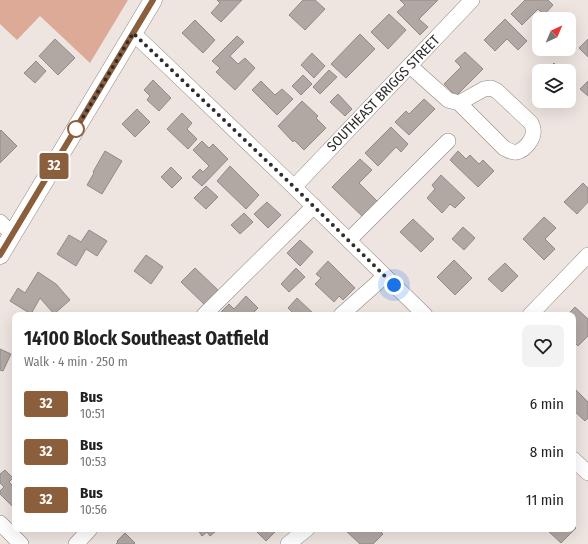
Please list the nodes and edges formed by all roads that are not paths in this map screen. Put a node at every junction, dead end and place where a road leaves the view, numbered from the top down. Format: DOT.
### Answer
graph roads {
  1 [pos="153,0"];
  2 [pos="472,0"];
  3 [pos="133,33"];
  4 [pos="410,66"];
  5 [pos="458,103"];
  6 [pos="448,141"];
  7 [pos="294,187"];
  8 [pos="314,206"];
  9 [pos="6,228"];
  10 [pos="349,240"];
  11 [pos="0,255"];
  12 [pos="588,255"];
  13 [pos="385,276"];
  14 [pos="207,312"];
  15 [pos="344,312"];
  16 [pos="422,312"];
  17 [pos="533,312"];
  18 [pos="576,462"];
  19 [pos="588,473"];
  20 [pos="0,523"];
  21 [pos="87,532"];
  22 [pos="303,532"];
  23 [pos="21,544"];
  24 [pos="76,544"];
  25 [pos="288,544"];
  1 -- 3 [label="main road"];
  2 -- 4 [label="street, SOUTHEAST BRIGGS STREET"];
  3 -- 7 [label="street"];
  3 -- 9 [label="main road"];
  4 -- 5 [label="street"];
  4 -- 7 [label="street, SOUTHEAST BRIGGS STREET"];
  5 -- 5 [label="street"];
  6 -- 10 [label="street"];
  7 -- 8 [label="street"];
  8 -- 10 [label="street"];
  8 -- 14 [label="street"];
  9 -- 11 [label="main road"];
  10 -- 13 [label="street"];
  12 -- 17 [label="street"];
  13 -- 15 [label="street"];
  13 -- 16 [label="street"];
  18 -- 19 [label="street"];
  20 -- 23 [label="street"];
  21 -- 24 [label="street"];
  22 -- 25 [label="street"];
}
